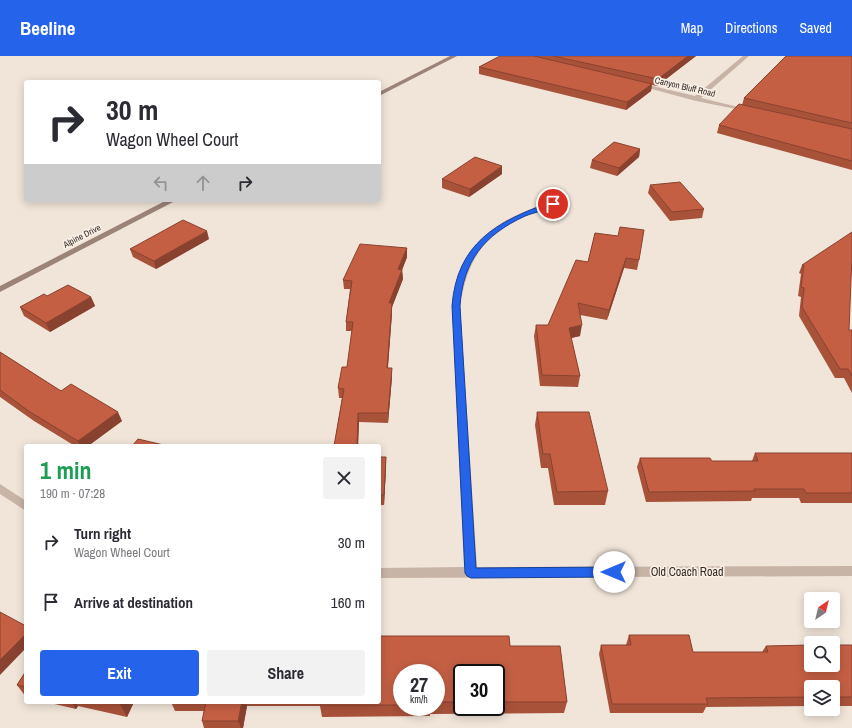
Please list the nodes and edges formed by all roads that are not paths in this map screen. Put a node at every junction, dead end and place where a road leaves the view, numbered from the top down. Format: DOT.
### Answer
graph roads {
  1 [pos="454,56"];
  2 [pos="746,56"];
  3 [pos="635,84"];
  4 [pos="381,93"];
  5 [pos="696,99"];
  6 [pos="756,113"];
  7 [pos="565,200"];
  8 [pos="170,202"];
  9 [pos="0,289"];
  10 [pos="0,488"];
  11 [pos="24,506"];
  12 [pos="852,571"];
  13 [pos="381,573"];
  14 [pos="471,573"];
  1 -- 4 [label="street"];
  2 -- 5 [label="street"];
  3 -- 5 [label="street, Canyon Bluff Road"];
  5 -- 6 [label="street, Canyon Bluff Road"];
  7 -- 14 [label="street"];
  8 -- 9 [label="street, Alpine Drive"];
  10 -- 11 [label="street"];
  12 -- 14 [label="street, Old Coach Road"];
  13 -- 14 [label="street, Old Coach Road"];
}
